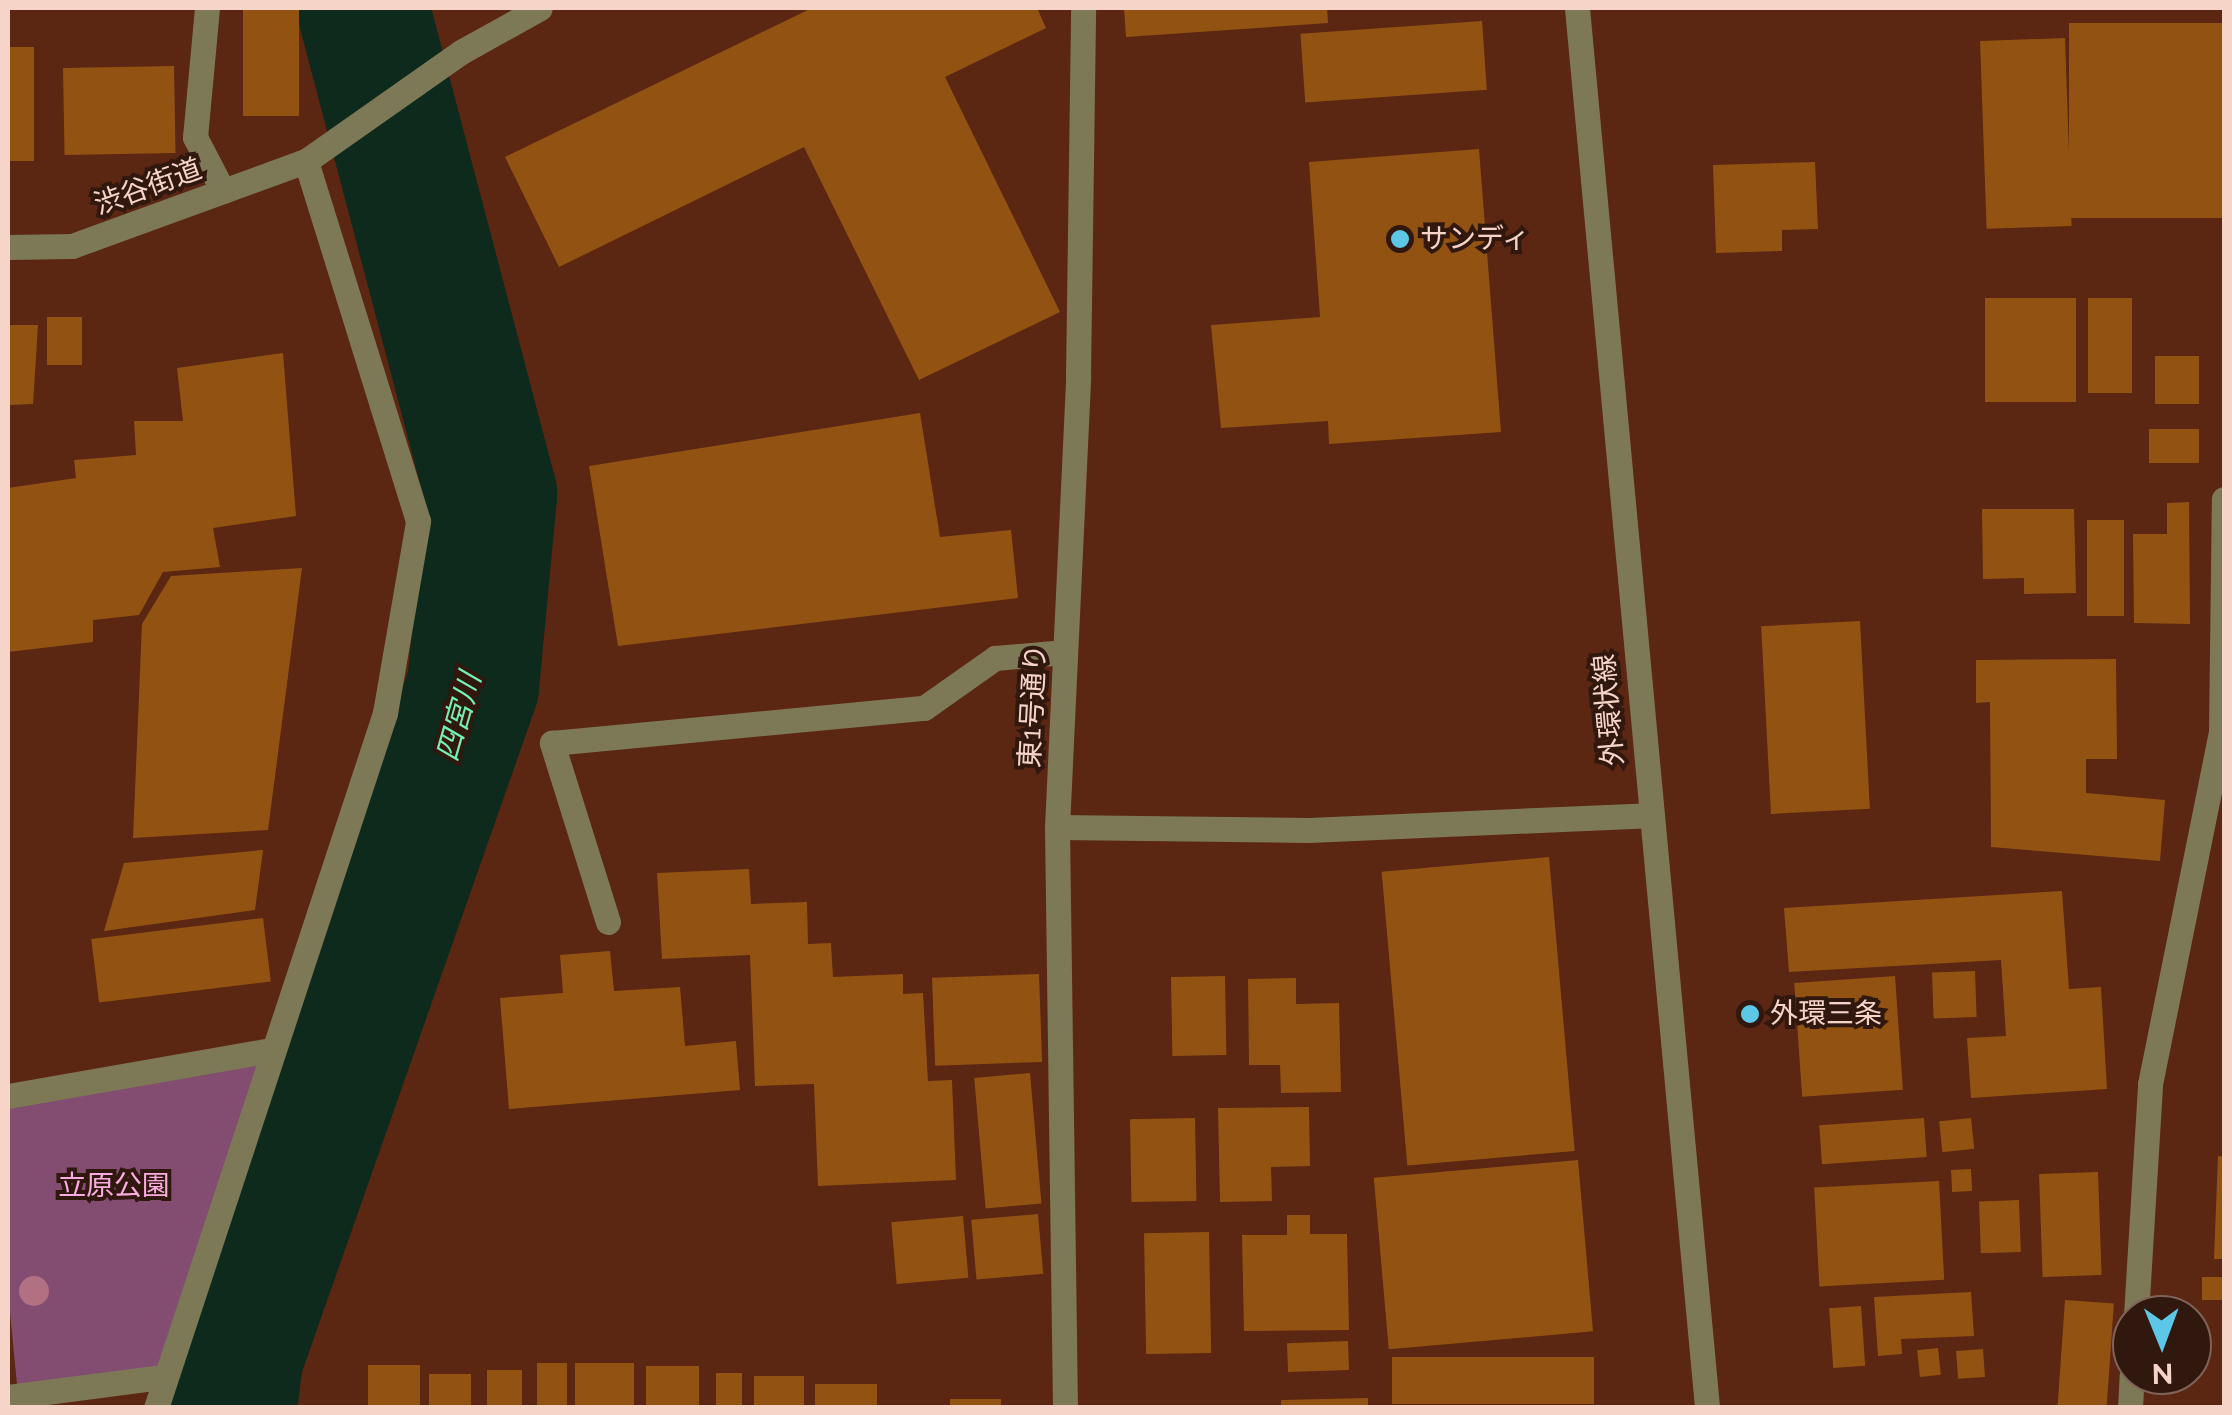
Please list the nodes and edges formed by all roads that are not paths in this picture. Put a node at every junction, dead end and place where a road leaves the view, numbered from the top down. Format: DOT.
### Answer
graph roads {
  1 [pos="207,8"];
  2 [pos="540,8"];
  3 [pos="1084,8"];
  4 [pos="1577,8"];
  5 [pos="306,161"];
  6 [pos="223,192"];
  7 [pos="8,247"];
  8 [pos="2224,499"];
  9 [pos="1065,652"];
  10 [pos="1649,815"];
  11 [pos="1057,827"];
  12 [pos="608,922"];
  13 [pos="272,1050"];
  14 [pos="8,1096"];
  15 [pos="2137,1295"];
  16 [pos="163,1377"];
  17 [pos="8,1397"];
  18 [pos="156,1408"];
  19 [pos="1065,1408"];
  20 [pos="1707,1408"];
  1 -- 6 [label="street"];
  2 -- 5 [label="street, 渋谷街道"];
  3 -- 9 [label="street, 東1号通り"];
  4 -- 10 [label="street, 外環状線"];
  5 -- 6 [label="street, 渋谷街道"];
  5 -- 13 [label="street"];
  6 -- 7 [label="street, 渋谷街道"];
  8 -- 15 [label="street"];
  9 -- 11 [label="street, 東1号通り"];
  9 -- 12 [label="street"];
  10 -- 11 [label="street"];
  10 -- 20 [label="street, 外環状線"];
  11 -- 19 [label="street, 東1号通り"];
  13 -- 14 [label="street"];
  13 -- 16 [label="street"];
  16 -- 17 [label="street"];
  16 -- 18 [label="street"];
}
